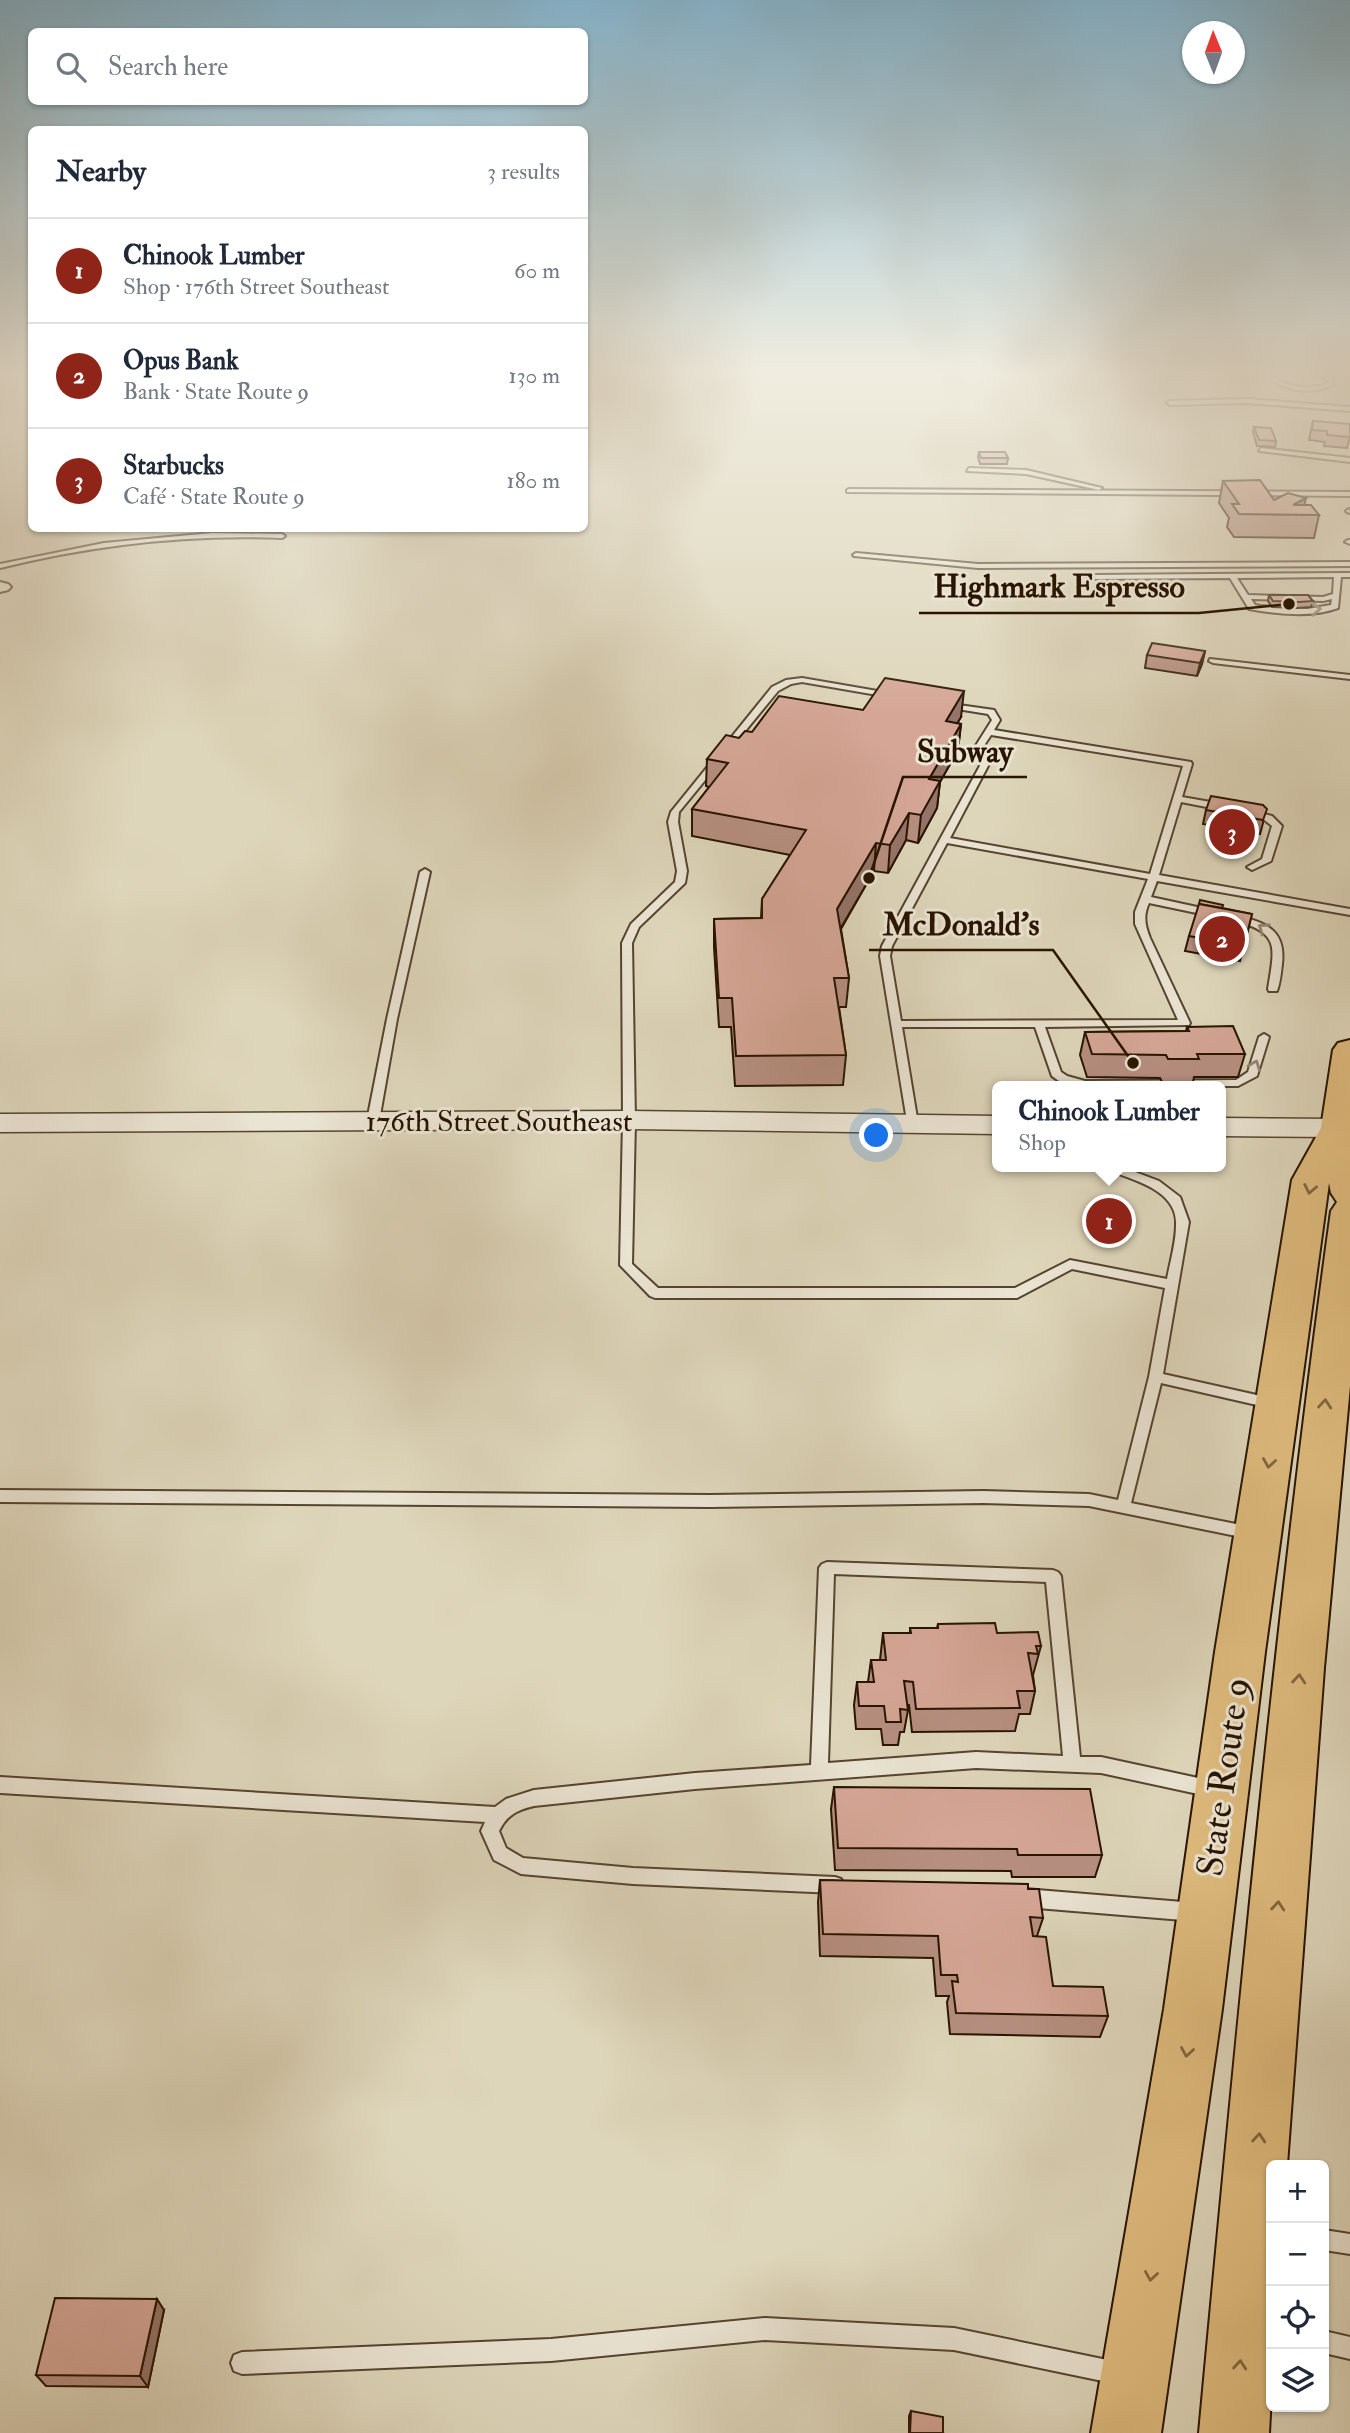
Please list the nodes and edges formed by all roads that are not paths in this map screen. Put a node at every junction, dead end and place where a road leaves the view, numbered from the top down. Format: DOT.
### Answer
graph roads {
  1 [pos="1101,489"];
  2 [pos="849,491"];
  3 [pos="1108,492"];
  4 [pos="1350,494"];
  5 [pos="282,536"];
  6 [pos="856,555"];
  7 [pos="1350,564"];
  8 [pos="0,566"];
  9 [pos="1338,575"];
  10 [pos="1350,575"];
  11 [pos="1232,576"];
  12 [pos="1093,577"];
  13 [pos="1213,661"];
  14 [pos="1350,677"];
  15 [pos="896,696"];
  16 [pos="937,703"];
  17 [pos="989,732"];
  18 [pos="1177,799"];
  19 [pos="944,840"];
  20 [pos="1252,867"];
  21 [pos="425,872"];
  22 [pos="1154,877"];
  23 [pos="1145,899"];
  24 [pos="1350,912"];
  25 [pos="1273,989"];
  26 [pos="896,1024"];
  27 [pos="1039,1024"];
  28 [pos="1264,1037"];
  29 [pos="1350,1050"];
  30 [pos="1072,1081"];
  31 [pos="1226,1083"];
  32 [pos="629,1120"];
  33 [pos="373,1121"];
  34 [pos="0,1123"];
  35 [pos="912,1124"];
  36 [pos="992,1125"];
  37 [pos="1226,1127"];
  38 [pos="1339,1128"];
  39 [pos="1125,1172"];
  40 [pos="1350,1193"];
  41 [pos="1350,1211"];
  42 [pos="1172,1285"];
  43 [pos="1156,1377"];
  44 [pos="1278,1405"];
  45 [pos="0,1496"];
  46 [pos="1123,1507"];
  47 [pos="1258,1534"];
  48 [pos="1072,1763"];
  49 [pos="819,1772"];
  50 [pos="0,1785"];
  51 [pos="1222,1791"];
  52 [pos="497,1815"];
  53 [pos="852,1886"];
  54 [pos="1012,1897"];
  55 [pos="1206,1913"];
  56 [pos="1261,2230"];
  57 [pos="1329,2241"];
  58 [pos="1350,2244"];
  59 [pos="1329,2344"];
  60 [pos="1350,2348"];
  61 [pos="242,2363"];
  62 [pos="1130,2405"];
  63 [pos="1234,2433"];
  1 -- 3 [label="lane"];
  2 -- 3 [label="lane"];
  3 -- 4 [label="lane"];
  5 -- 8 [label="lane"];
  6 -- 7 [label="lane"];
  9 -- 10 [label="lane"];
  9 -- 11 [label="lane"];
  9 -- 11 [label="lane"];
  11 -- 12 [label="lane"];
  13 -- 14 [label="lane"];
  15 -- 32 [label="lane"];
  16 -- 17 [label="lane"];
  17 -- 18 [label="lane"];
  17 -- 19 [label="lane"];
  18 -- 20 [label="lane"];
  18 -- 22 [label="lane"];
  19 -- 22 [label="lane"];
  19 -- 26 [label="lane"];
  21 -- 33 [label="lane"];
  22 -- 23 [label="lane"];
  22 -- 24 [label="lane"];
  25 -- 23 [label="lane, one-way"];
  23 -- 27 [label="lane"];
  26 -- 27 [label="lane"];
  26 -- 35 [label="lane"];
  27 -- 30 [label="lane, one-way"];
  31 -- 28 [label="lane, one-way"];
  29 -- 38 [label="main road, State Route 9"];
  32 -- 33 [label="street, 176th Street Southeast"];
  32 -- 35 [label="street, 176th Street Southeast"];
  32 -- 42 [label="lane"];
  33 -- 34 [label="street, 176th Street Southeast"];
  35 -- 36 [label="street, 176th Street Southeast"];
  37 -- 38 [label="street"];
  38 -- 40 [label="main road, State Route 9"];
  38 -- 44 [label="main road, State Route 9, one-way"];
  39 -- 42 [label="lane"];
  56 -- 41 [label="main road, State Route 9, one-way"];
  42 -- 43 [label="lane"];
  43 -- 44 [label="lane"];
  43 -- 46 [label="lane"];
  44 -- 47 [label="main road, State Route 9, one-way"];
  45 -- 46 [label="lane"];
  46 -- 47 [label="lane"];
  47 -- 51 [label="main road, State Route 9"];
  48 -- 49 [label="lane"];
  48 -- 49 [label="lane"];
  48 -- 51 [label="lane"];
  49 -- 52 [label="lane"];
  50 -- 52 [label="lane"];
  51 -- 55 [label="main road, State Route 9"];
  52 -- 53 [label="lane"];
  54 -- 55 [label="lane"];
  55 -- 62 [label="main road, State Route 9, one-way"];
  63 -- 56 [label="main road, State Route 9, one-way"];
  57 -- 58 [label="lane"];
  59 -- 60 [label="lane"];
  61 -- 62 [label="lane"];
}
